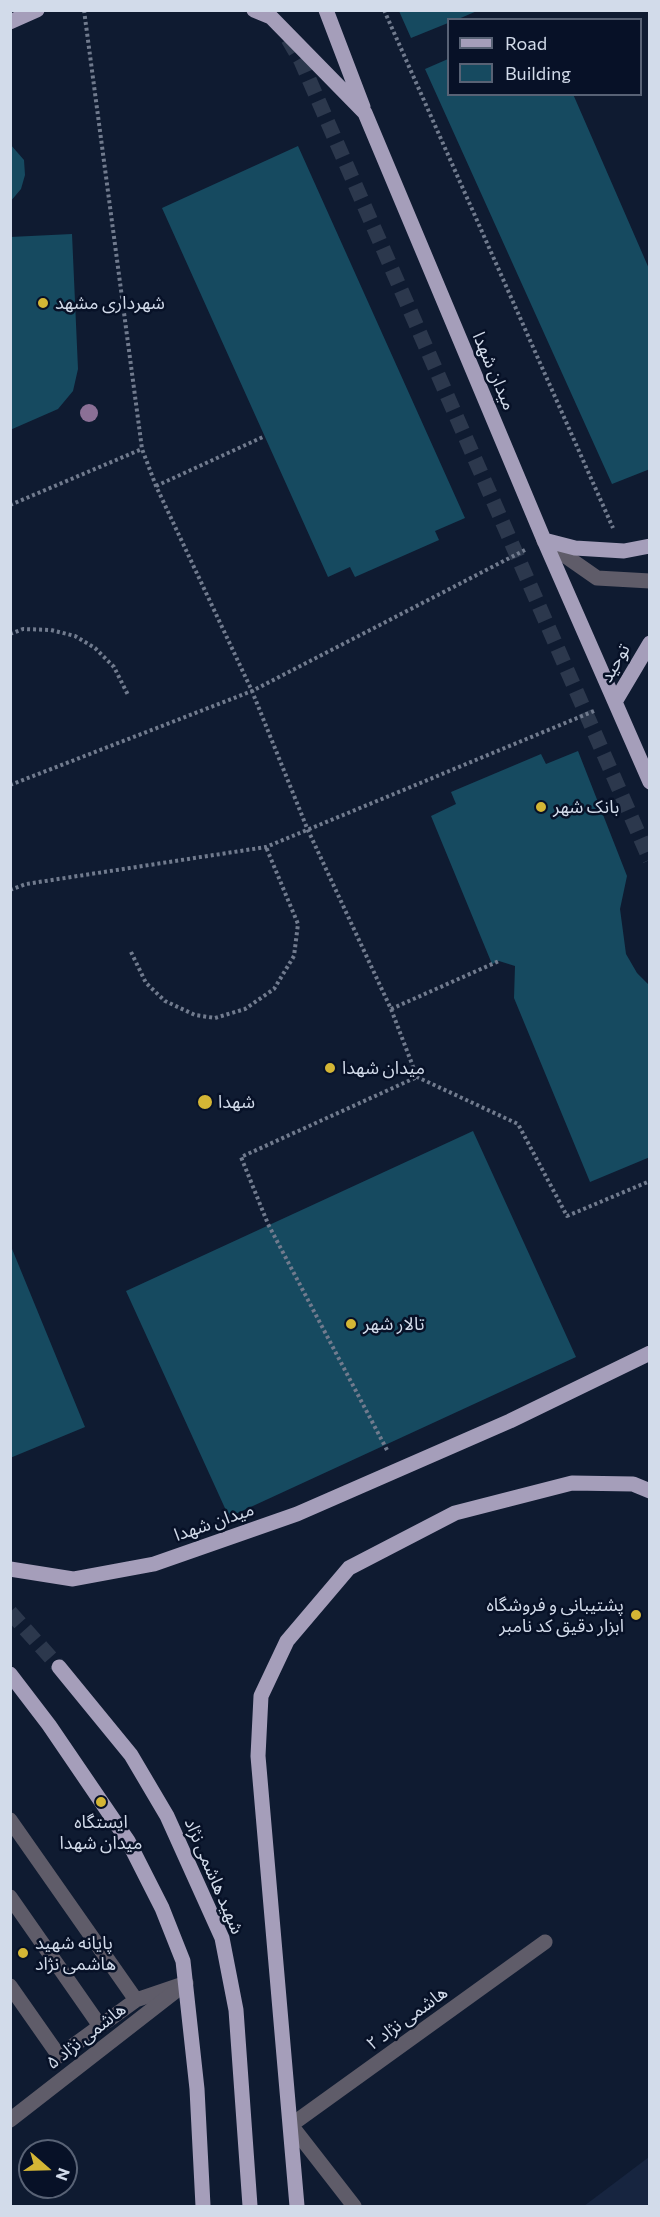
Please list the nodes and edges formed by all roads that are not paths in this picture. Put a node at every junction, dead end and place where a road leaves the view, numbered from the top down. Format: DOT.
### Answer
graph roads {
  1 [pos="37,10"];
  2 [pos="254,10"];
  3 [pos="326,10"];
  4 [pos="10,22"];
  5 [pos="365,113"];
  6 [pos="544,540"];
  7 [pos="650,546"];
  8 [pos="650,581"];
  9 [pos="650,643"];
  10 [pos="615,702"];
  11 [pos="650,782"];
  12 [pos="650,1353"];
  13 [pos="650,1491"];
  14 [pos="10,1569"];
  15 [pos="59,1667"];
  16 [pos="10,1674"];
  17 [pos="10,1820"];
  18 [pos="10,1897"];
  19 [pos="545,1942"];
  20 [pos="186,1983"];
  21 [pos="10,1986"];
  22 [pos="136,2000"];
  23 [pos="100,2026"];
  24 [pos="10,2121"];
  25 [pos="291,2125"];
  26 [pos="203,2206"];
  27 [pos="249,2206"];
  28 [pos="297,2206"];
  29 [pos="354,2206"];
  1 -- 4 [label="main road"];
  2 -- 5 [label="main road, میدان شهدا"];
  3 -- 5 [label="main road"];
  5 -- 6 [label="main road, میدان شهدا"];
  6 -- 7 [label="main road"];
  6 -- 8 [label="street"];
  6 -- 10 [label="main road, میدان شهدا"];
  9 -- 10 [label="main road, توحید"];
  10 -- 11 [label="main road, میدان شهدا"];
  12 -- 14 [label="main road, میدان شهدا"];
  13 -- 25 [label="main road"];
  15 -- 27 [label="main road, شهید هاشمی نژاد"];
  16 -- 20 [label="main road"];
  17 -- 22 [label="street"];
  18 -- 23 [label="street"];
  19 -- 25 [label="street, هاشمی نژاد ۲"];
  20 -- 22 [label="street"];
  20 -- 24 [label="street, هاشمی نژاد ۵"];
  20 -- 26 [label="main road"];
  21 -- 23 [label="street"];
  22 -- 23 [label="street"];
  25 -- 28 [label="main road"];
  25 -- 29 [label="street"];
}
